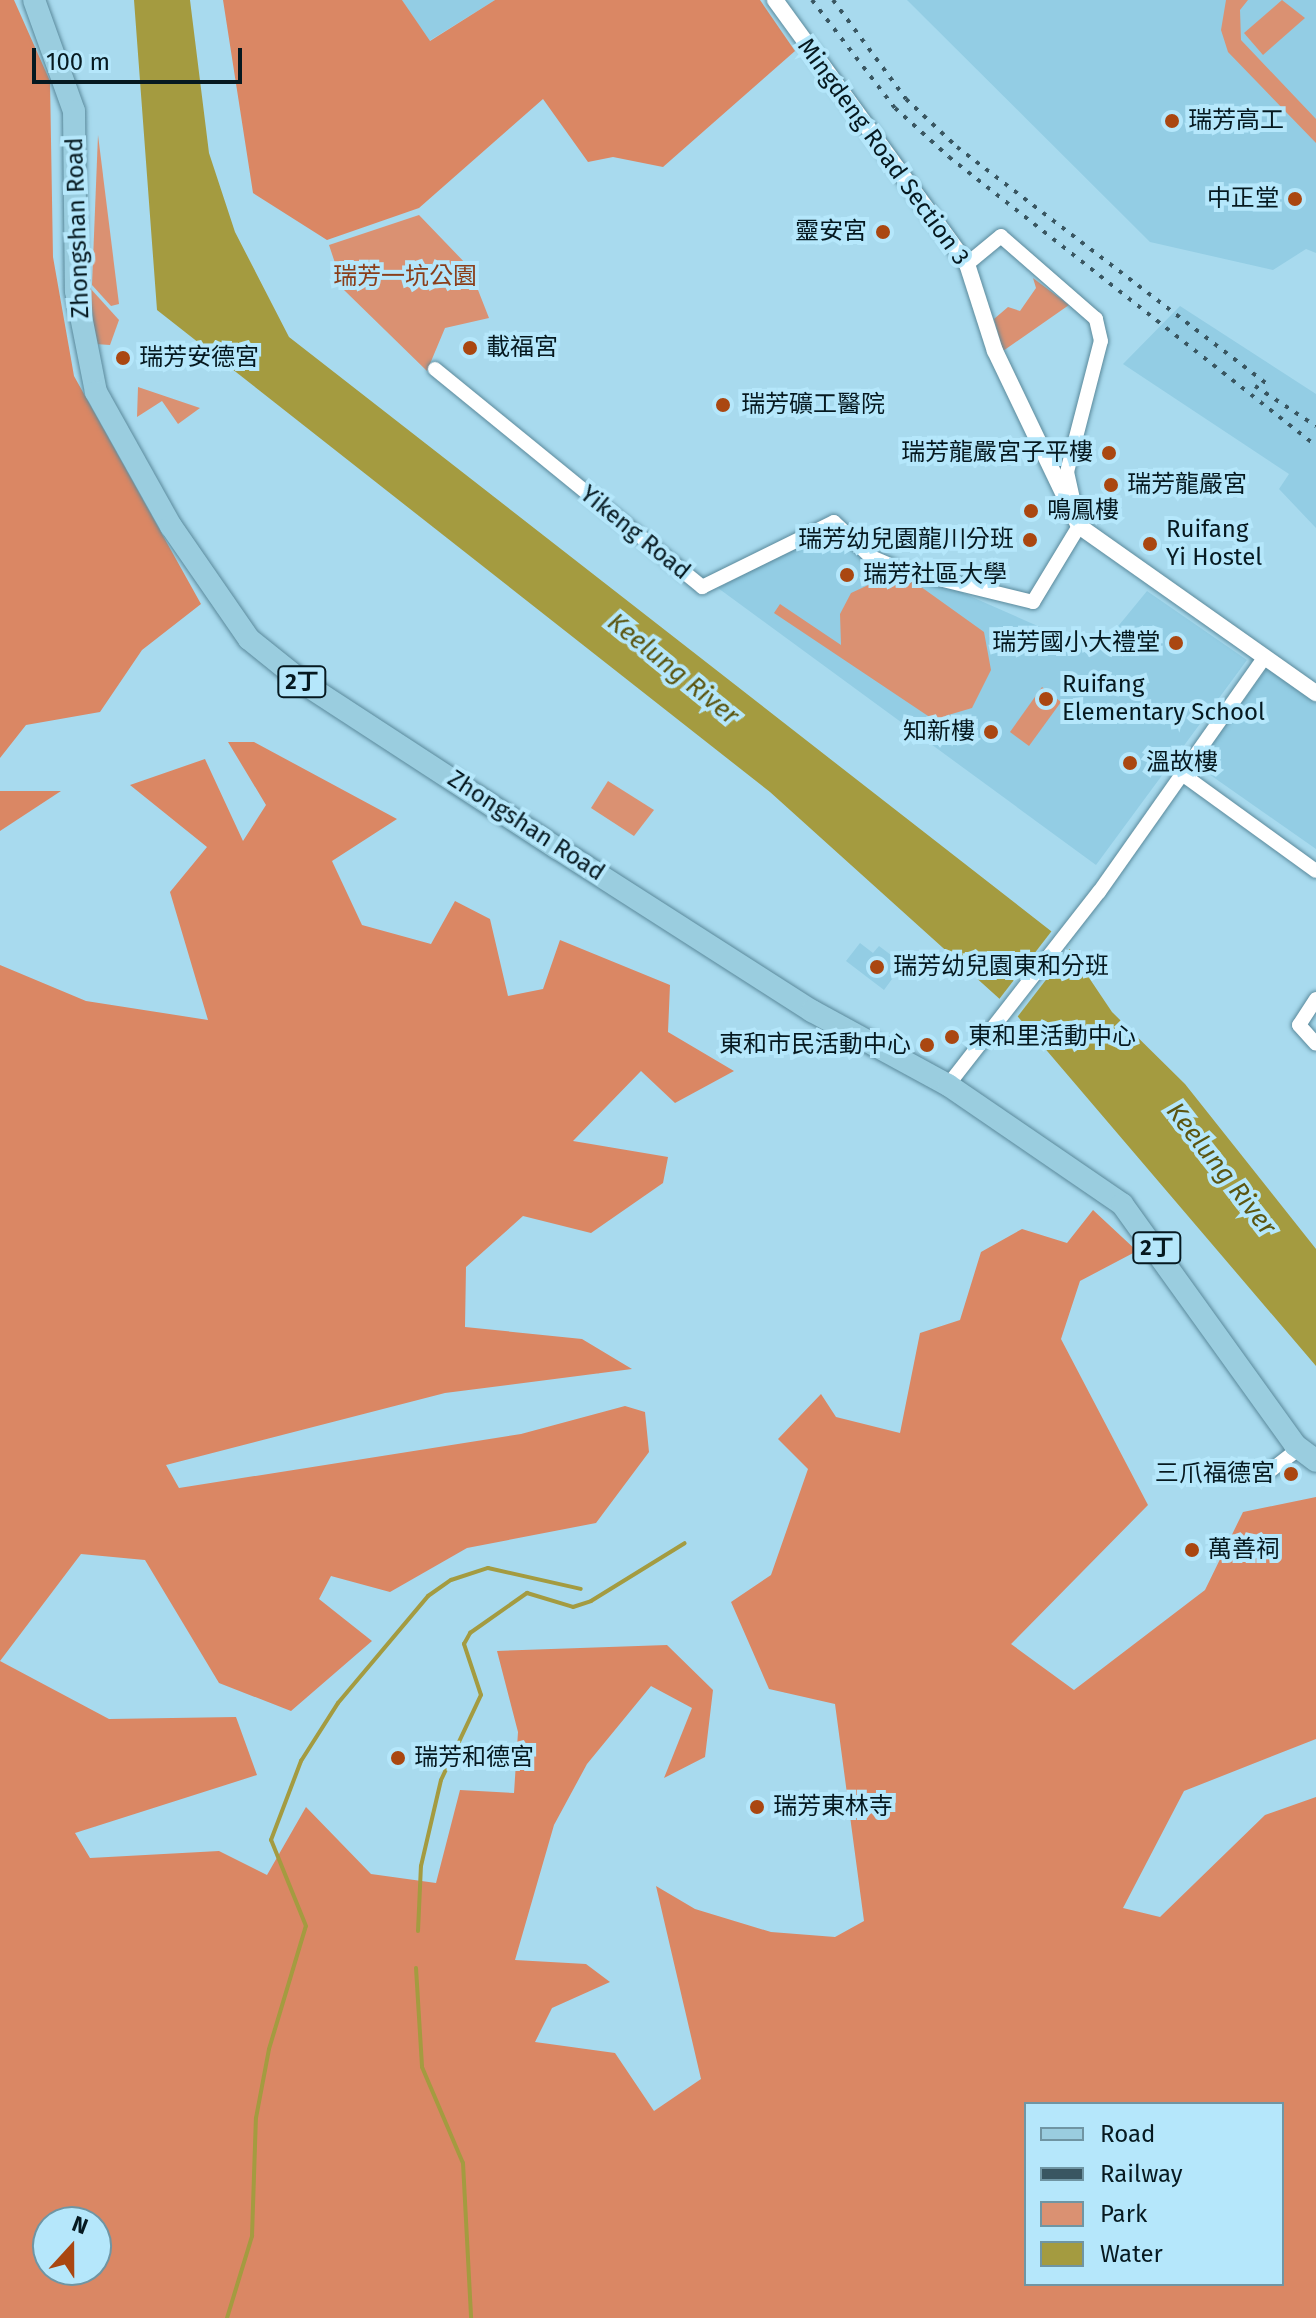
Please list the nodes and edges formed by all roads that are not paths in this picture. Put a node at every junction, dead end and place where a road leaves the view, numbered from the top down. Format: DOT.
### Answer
graph roads {
  1 [pos="34,0"];
  2 [pos="775,0"];
  3 [pos="967,264"];
  4 [pos="435,369"];
  5 [pos="1079,526"];
  6 [pos="1264,658"];
  7 [pos="1316,693"];
  8 [pos="1182,774"];
  9 [pos="1316,871"];
  10 [pos="1316,999"];
  11 [pos="1316,1044"];
  12 [pos="948,1085"];
  13 [pos="1307,1454"];
  14 [pos="1270,1471"];
  1 -- 12 [label="main road, Zhongshan Road / 2丁"];
  2 -- 3 [label="street, Mingdeng Road Section 3"];
  3 -- 5 [label="street, Mingdeng Road Section 3"];
  3 -- 5 [label="street"];
  4 -- 5 [label="street, Yikeng Road"];
  5 -- 6 [label="street, Mingdeng Road Section 3"];
  6 -- 7 [label="street, Mingdeng Road Section 3"];
  6 -- 8 [label="street"];
  8 -- 9 [label="street"];
  8 -- 12 [label="street"];
  10 -- 11 [label="street"];
  12 -- 13 [label="main road, 2丁"];
  13 -- 14 [label="street"];
}
